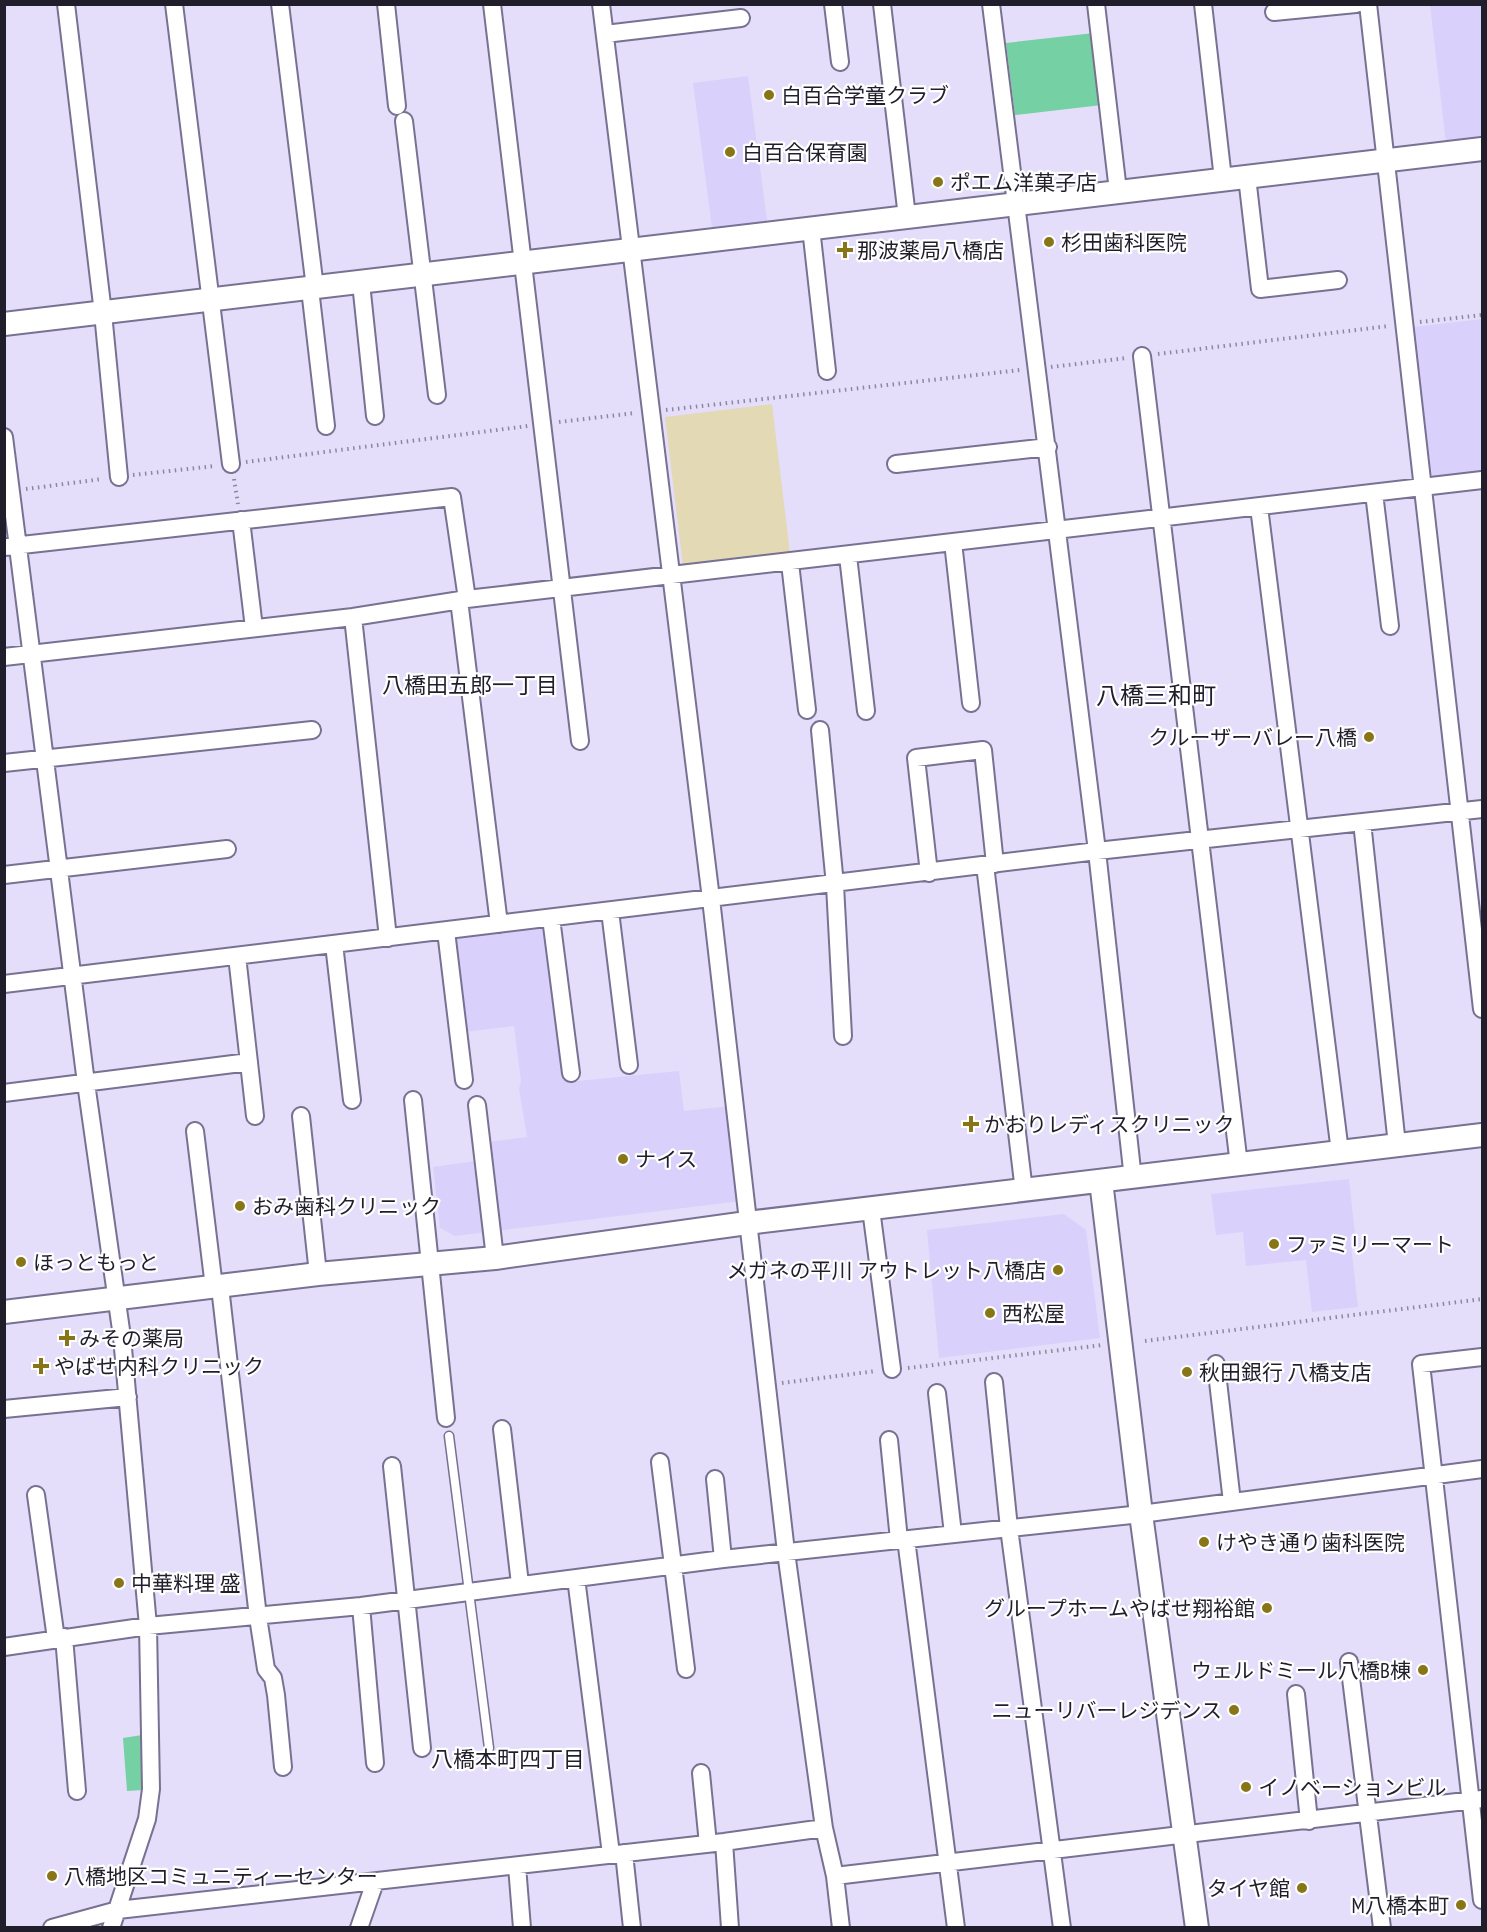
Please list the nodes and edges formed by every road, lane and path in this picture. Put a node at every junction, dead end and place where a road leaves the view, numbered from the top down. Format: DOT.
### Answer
graph roads {
  1 [pos="66,4"];
  2 [pos="174,4"];
  3 [pos="280,4"];
  4 [pos="386,4"];
  5 [pos="492,4"];
  6 [pos="601,4"];
  7 [pos="833,4"];
  8 [pos="882,4"];
  9 [pos="991,4"];
  10 [pos="1096,4"];
  11 [pos="1203,4"];
  12 [pos="1356,4"];
  13 [pos="1368,4"];
  14 [pos="1274,12"];
  15 [pos="741,18"];
  16 [pos="605,34"];
  17 [pos="840,62"];
  18 [pos="397,106"];
  19 [pos="404,121"];
  20 [pos="1482,149"];
  21 [pos="1385,161"];
  22 [pos="1247,177"];
  23 [pos="1223,179"];
  24 [pos="1118,191"];
  25 [pos="1016,204"];
  26 [pos="907,217"];
  27 [pos="811,228"];
  28 [pos="631,249"];
  29 [pos="521,263"];
  30 [pos="422,276"];
  31 [pos="1338,280"];
  32 [pos="362,283"];
  33 [pos="312,288"];
  34 [pos="209,300"];
  35 [pos="103,313"];
  36 [pos="1482,315"];
  37 [pos="4,324"];
  38 [pos="1405,324"];
  39 [pos="1142,356"];
  40 [pos="1038,368"];
  41 [pos="827,370"];
  42 [pos="437,395"];
  43 [pos="651,412"];
  44 [pos="375,416"];
  45 [pos="542,424"];
  46 [pos="326,426"];
  47 [pos="4,437"];
  48 [pos="1048,447"];
  49 [pos="231,464"];
  50 [pos="896,464"];
  51 [pos="119,477"];
  52 [pos="1482,480"];
  53 [pos="1424,487"];
  54 [pos="12,490"];
  55 [pos="1374,493"];
  56 [pos="1259,507"];
  57 [pos="1162,519"];
  58 [pos="241,520"];
  59 [pos="1058,529"];
  60 [pos="953,542"];
  61 [pos="12,546"];
  62 [pos="848,556"];
  63 [pos="790,563"];
  64 [pos="670,576"];
  65 [pos="563,590"];
  66 [pos="463,600"];
  67 [pos="353,617"];
  68 [pos="1390,626"];
  69 [pos="254,628"];
  70 [pos="34,655"];
  71 [pos="4,657"];
  72 [pos="971,703"];
  73 [pos="807,710"];
  74 [pos="866,711"];
  75 [pos="312,730"];
  76 [pos="820,730"];
  77 [pos="580,741"];
  78 [pos="46,760"];
  79 [pos="4,763"];
  80 [pos="1482,809"];
  81 [pos="1460,812"];
  82 [pos="1362,822"];
  83 [pos="1300,829"];
  84 [pos="1200,840"];
  85 [pos="227,849"];
  86 [pos="1097,851"];
  87 [pos="990,865"];
  88 [pos="60,869"];
  89 [pos="929,873"];
  90 [pos="4,875"];
  91 [pos="835,885"];
  92 [pos="711,899"];
  93 [pos="610,911"];
  94 [pos="551,918"];
  95 [pos="499,924"];
  96 [pos="446,931"];
  97 [pos="388,938"];
  98 [pos="334,944"];
  99 [pos="237,956"];
  100 [pos="73,975"];
  101 [pos="4,984"];
  102 [pos="1482,1009"];
  103 [pos="843,1036"];
  104 [pos="249,1062"];
  105 [pos="629,1065"];
  106 [pos="571,1073"];
  107 [pos="464,1080"];
  108 [pos="86,1083"];
  109 [pos="4,1093"];
  110 [pos="352,1100"];
  111 [pos="413,1100"];
  112 [pos="477,1105"];
  113 [pos="255,1116"];
  114 [pos="301,1116"];
  115 [pos="195,1131"];
  116 [pos="1482,1135"];
  117 [pos="1397,1145"];
  118 [pos="1340,1152"];
  119 [pos="1239,1165"];
  120 [pos="1133,1179"];
  121 [pos="1101,1182"];
  122 [pos="1024,1191"];
  123 [pos="872,1209"];
  124 [pos="747,1223"];
  125 [pos="495,1258"];
  126 [pos="431,1263"];
  127 [pos="318,1274"];
  128 [pos="217,1287"];
  129 [pos="1482,1299"];
  130 [pos="115,1300"];
  131 [pos="4,1312"];
  132 [pos="1145,1341"];
  133 [pos="1106,1344"];
  134 [pos="1482,1357"];
  135 [pos="1216,1364"];
  136 [pos="892,1370"];
  137 [pos="994,1382"];
  138 [pos="767,1385"];
  139 [pos="937,1393"];
  140 [pos="128,1397"];
  141 [pos="4,1409"];
  142 [pos="446,1418"];
  143 [pos="501,1429"];
  144 [pos="449,1436"];
  145 [pos="889,1440"];
  146 [pos="660,1462"];
  147 [pos="392,1466"];
  148 [pos="1482,1468"];
  149 [pos="1434,1475"];
  150 [pos="715,1479"];
  151 [pos="36,1496"];
  152 [pos="1232,1502"];
  153 [pos="1141,1514"];
  154 [pos="1009,1528"];
  155 [pos="953,1534"];
  156 [pos="903,1540"];
  157 [pos="786,1552"];
  158 [pos="723,1559"];
  159 [pos="672,1566"];
  160 [pos="576,1578"];
  161 [pos="520,1584"];
  162 [pos="468,1591"];
  163 [pos="408,1600"];
  164 [pos="361,1606"];
  165 [pos="258,1617"];
  166 [pos="148,1626"];
  167 [pos="60,1638"];
  168 [pos="4,1647"];
  169 [pos="1349,1662"];
  170 [pos="686,1669"];
  171 [pos="1296,1694"];
  172 [pos="422,1748"];
  173 [pos="489,1748"];
  174 [pos="375,1763"];
  175 [pos="284,1767"];
  176 [pos="701,1773"];
  177 [pos="78,1791"];
  178 [pos="1476,1799"];
  179 [pos="1366,1814"];
  180 [pos="1309,1821"];
  181 [pos="824,1828"];
  182 [pos="1185,1835"];
  183 [pos="716,1843"];
  184 [pos="1051,1848"];
  185 [pos="617,1853"];
  186 [pos="946,1862"];
  187 [pos="518,1866"];
  188 [pos="834,1876"];
  189 [pos="375,1882"];
  190 [pos="1482,1900"];
  191 [pos="118,1910"];
  192 [pos="52,1928"];
  193 [pos="111,1928"];
  194 [pos="359,1928"];
  195 [pos="522,1928"];
  196 [pos="632,1928"];
  197 [pos="730,1928"];
  198 [pos="842,1928"];
  199 [pos="956,1928"];
  200 [pos="1062,1928"];
  201 [pos="1197,1928"];
  202 [pos="1382,1928"];
  1 -- 35 [label="street"];
  2 -- 34 [label="street"];
  3 -- 33 [label="street"];
  4 -- 18 [label="street"];
  5 -- 29 [label="street"];
  6 -- 16 [label="street"];
  7 -- 17 [label="street"];
  8 -- 26 [label="street"];
  9 -- 25 [label="street"];
  10 -- 24 [label="street"];
  11 -- 23 [label="street"];
  12 -- 14 [label="street"];
  13 -- 21 [label="street"];
  15 -- 16 [label="street"];
  16 -- 28 [label="street"];
  19 -- 30 [label="street"];
  20 -- 21 [label="street"];
  21 -- 22 [label="street"];
  21 -- 38 [label="street"];
  22 -- 23 [label="street"];
  22 -- 31 [label="street"];
  23 -- 24 [label="street"];
  24 -- 25 [label="street"];
  25 -- 26 [label="street"];
  25 -- 40 [label="street"];
  26 -- 27 [label="street"];
  27 -- 28 [label="street"];
  27 -- 41 [label="street"];
  28 -- 29 [label="street"];
  28 -- 43 [label="street"];
  29 -- 30 [label="street"];
  29 -- 45 [label="street"];
  30 -- 32 [label="street"];
  30 -- 42 [label="street"];
  32 -- 33 [label="street"];
  32 -- 44 [label="street"];
  33 -- 34 [label="street"];
  33 -- 46 [label="street"];
  34 -- 35 [label="street"];
  34 -- 49 [label="street"];
  35 -- 37 [label="street"];
  35 -- 51 [label="street"];
  36 -- 38 [label="path"];
  38 -- 39 [label="path"];
  38 -- 53 [label="street"];
  39 -- 40 [label="path"];
  39 -- 57 [label="street"];
  40 -- 43 [label="path"];
  40 -- 48 [label="street"];
  43 -- 45 [label="path"];
  43 -- 64 [label="street"];
  45 -- 49 [label="path"];
  45 -- 65 [label="street"];
  47 -- 54 [label="street"];
  48 -- 50 [label="street"];
  48 -- 59 [label="street"];
  49 -- 51 [label="path"];
  49 -- 58 [label="path"];
  51 -- 54 [label="path"];
  52 -- 53 [label="street"];
  53 -- 55 [label="street"];
  53 -- 81 [label="street"];
  54 -- 61 [label="street"];
  55 -- 56 [label="street"];
  55 -- 68 [label="street"];
  56 -- 57 [label="street"];
  56 -- 83 [label="street"];
  57 -- 59 [label="street"];
  57 -- 84 [label="street"];
  58 -- 61 [label="street"];
  58 -- 66 [label="street"];
  58 -- 69 [label="street"];
  59 -- 60 [label="street"];
  59 -- 86 [label="street"];
  60 -- 62 [label="street"];
  60 -- 72 [label="street"];
  61 -- 70 [label="street"];
  62 -- 63 [label="street"];
  62 -- 74 [label="street"];
  63 -- 64 [label="street"];
  63 -- 73 [label="street"];
  64 -- 65 [label="street"];
  64 -- 92 [label="street"];
  65 -- 66 [label="street"];
  65 -- 77 [label="street"];
  66 -- 67 [label="street"];
  66 -- 95 [label="street"];
  67 -- 69 [label="street"];
  67 -- 97 [label="street"];
  69 -- 70 [label="street"];
  70 -- 71 [label="street"];
  70 -- 78 [label="street"];
  75 -- 78 [label="street"];
  76 -- 91 [label="street"];
  78 -- 79 [label="street"];
  78 -- 88 [label="street"];
  80 -- 81 [label="street"];
  81 -- 82 [label="street"];
  81 -- 102 [label="street"];
  82 -- 83 [label="street"];
  82 -- 117 [label="street"];
  83 -- 84 [label="street"];
  83 -- 118 [label="street"];
  84 -- 86 [label="street"];
  84 -- 119 [label="street"];
  85 -- 88 [label="street"];
  86 -- 87 [label="street"];
  86 -- 120 [label="street"];
  87 -- 89 [label="street"];
  87 -- 89 [label="street"];
  87 -- 122 [label="street"];
  88 -- 90 [label="street"];
  88 -- 100 [label="street"];
  89 -- 91 [label="street"];
  91 -- 92 [label="street"];
  91 -- 103 [label="street"];
  92 -- 93 [label="street"];
  92 -- 124 [label="street"];
  93 -- 94 [label="street"];
  93 -- 105 [label="street"];
  94 -- 95 [label="street"];
  94 -- 106 [label="street"];
  95 -- 96 [label="street"];
  96 -- 97 [label="street"];
  96 -- 107 [label="street"];
  97 -- 98 [label="street"];
  98 -- 99 [label="street"];
  98 -- 110 [label="street"];
  99 -- 100 [label="street"];
  99 -- 104 [label="street"];
  100 -- 101 [label="street"];
  100 -- 108 [label="street"];
  104 -- 108 [label="street"];
  104 -- 113 [label="street"];
  108 -- 109 [label="street"];
  108 -- 130 [label="street"];
  111 -- 126 [label="street"];
  112 -- 125 [label="street"];
  114 -- 127 [label="street"];
  115 -- 128 [label="street"];
  116 -- 117 [label="street"];
  117 -- 118 [label="street"];
  118 -- 119 [label="street"];
  119 -- 120 [label="street"];
  120 -- 121 [label="street"];
  121 -- 122 [label="street"];
  121 -- 153 [label="street"];
  122 -- 123 [label="street"];
  123 -- 124 [label="street"];
  123 -- 136 [label="street"];
  124 -- 125 [label="street"];
  124 -- 138 [label="street"];
  125 -- 126 [label="street"];
  126 -- 127 [label="street"];
  126 -- 142 [label="street"];
  127 -- 128 [label="street"];
  128 -- 130 [label="street"];
  128 -- 165 [label="street"];
  129 -- 132 [label="path"];
  130 -- 131 [label="street"];
  130 -- 140 [label="street"];
  133 -- 136 [label="path"];
  134 -- 149 [label="street"];
  135 -- 152 [label="street"];
  136 -- 138 [label="path"];
  137 -- 154 [label="street"];
  138 -- 157 [label="street"];
  139 -- 155 [label="street"];
  140 -- 141 [label="street"];
  140 -- 166 [label="street"];
  143 -- 161 [label="street"];
  144 -- 162 [label="lane"];
  145 -- 156 [label="street"];
  146 -- 159 [label="street"];
  147 -- 163 [label="street"];
  148 -- 149 [label="street"];
  149 -- 152 [label="street"];
  149 -- 178 [label="street"];
  150 -- 158 [label="street"];
  151 -- 167 [label="street"];
  152 -- 153 [label="street"];
  153 -- 154 [label="street"];
  153 -- 182 [label="street"];
  154 -- 155 [label="street"];
  154 -- 184 [label="street"];
  155 -- 156 [label="street"];
  156 -- 157 [label="street"];
  156 -- 186 [label="street"];
  157 -- 158 [label="street"];
  157 -- 181 [label="street"];
  158 -- 159 [label="street"];
  159 -- 160 [label="street"];
  159 -- 170 [label="street"];
  160 -- 161 [label="street"];
  160 -- 185 [label="street"];
  161 -- 162 [label="street"];
  162 -- 163 [label="street"];
  162 -- 173 [label="lane"];
  163 -- 164 [label="street"];
  163 -- 172 [label="street"];
  164 -- 165 [label="street"];
  164 -- 174 [label="street"];
  165 -- 166 [label="street"];
  165 -- 175 [label="street"];
  166 -- 167 [label="street"];
  166 -- 191 [label="street"];
  167 -- 168 [label="street"];
  167 -- 177 [label="street"];
  169 -- 179 [label="street"];
  171 -- 180 [label="street"];
  176 -- 183 [label="street"];
  178 -- 179 [label="street"];
  178 -- 190 [label="street"];
  179 -- 180 [label="street"];
  179 -- 202 [label="street"];
  180 -- 182 [label="street"];
  181 -- 183 [label="street"];
  181 -- 188 [label="street"];
  182 -- 184 [label="street"];
  182 -- 201 [label="street"];
  183 -- 185 [label="street"];
  183 -- 197 [label="street"];
  184 -- 186 [label="street"];
  184 -- 200 [label="street"];
  185 -- 187 [label="street"];
  185 -- 196 [label="street"];
  186 -- 188 [label="street"];
  186 -- 199 [label="street"];
  187 -- 189 [label="street"];
  187 -- 195 [label="street"];
  188 -- 198 [label="street"];
  189 -- 191 [label="street"];
  189 -- 194 [label="street"];
  191 -- 192 [label="street"];
  191 -- 193 [label="street"];
}
